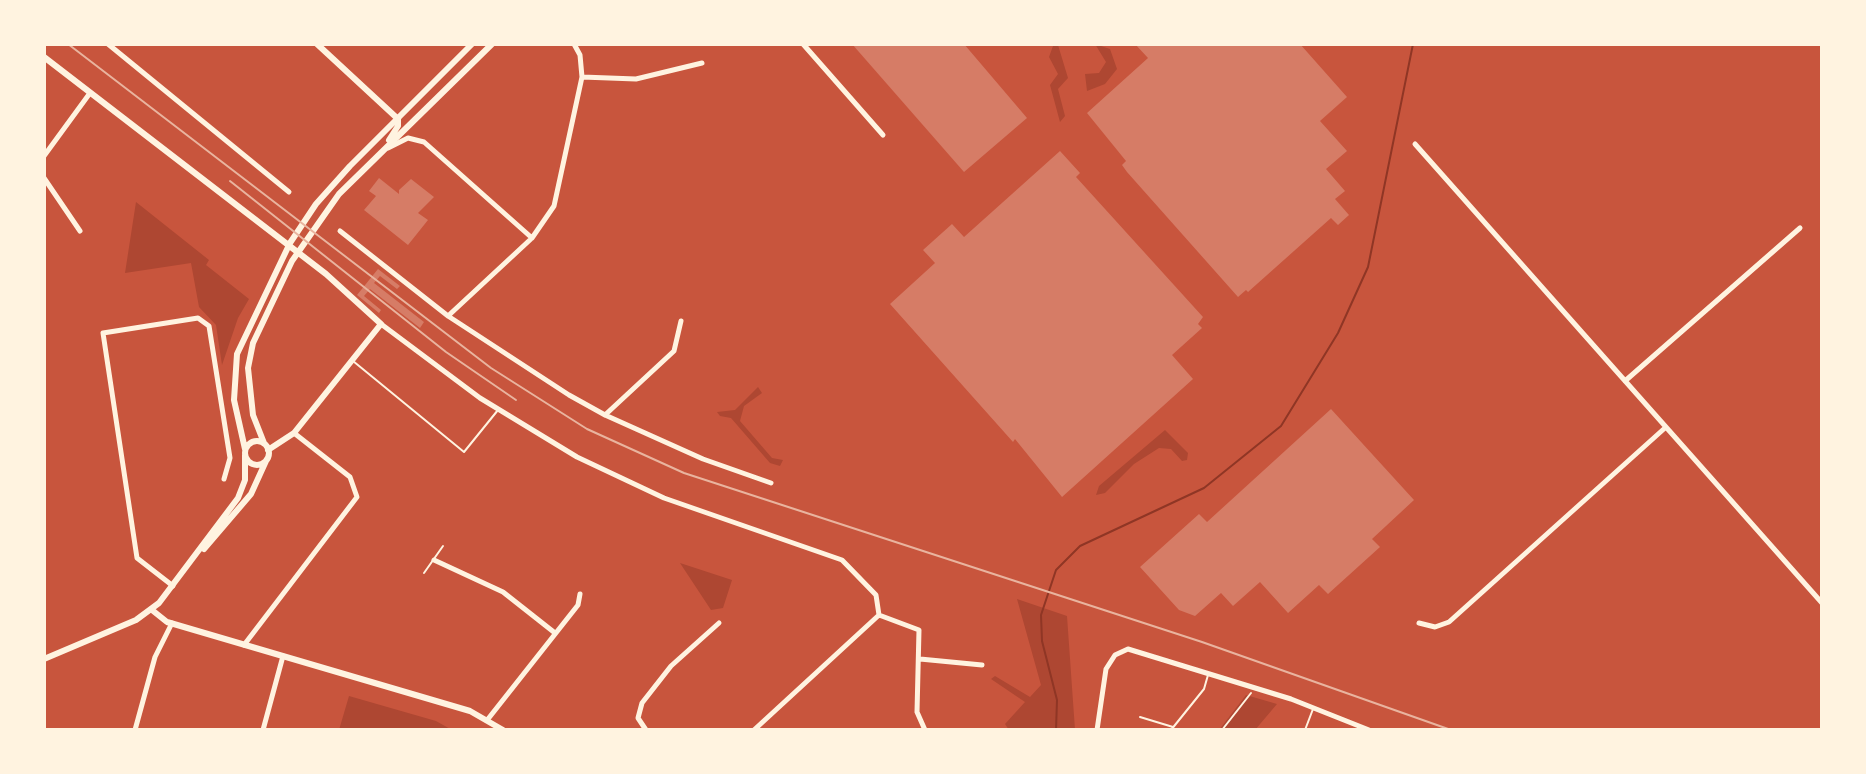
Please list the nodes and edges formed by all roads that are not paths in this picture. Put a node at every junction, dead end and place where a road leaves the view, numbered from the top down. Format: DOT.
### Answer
graph roads {
  1 [pos="108,44"];
  2 [pos="317,44"];
  3 [pos="472,44"];
  4 [pos="494,44"];
  5 [pos="803,44"];
  6 [pos="573,46"];
  7 [pos="44,57"];
  8 [pos="702,63"];
  9 [pos="582,77"];
  10 [pos="90,93"];
  11 [pos="435,101"];
  12 [pos="398,119"];
  13 [pos="883,135"];
  14 [pos="1415,144"];
  15 [pos="381,152"];
  16 [pos="44,156"];
  17 [pos="44,178"];
  18 [pos="289,192"];
  19 [pos="1800,228"];
  20 [pos="80,231"];
  21 [pos="340,231"];
  22 [pos="532,238"];
  23 [pos="448,316"];
  24 [pos="681,321"];
  25 [pos="381,324"];
  26 [pos="352,361"];
  27 [pos="1625,381"];
  28 [pos="498,410"];
  29 [pos="605,415"];
  30 [pos="1666,427"];
  31 [pos="294,433"];
  32 [pos="266,446"];
  33 [pos="245,452"];
  34 [pos="266,461"];
  35 [pos="224,479"];
  36 [pos="771,483"];
  37 [pos="443,546"];
  38 [pos="196,557"];
  39 [pos="434,560"];
  40 [pos="424,573"];
  41 [pos="173,586"];
  42 [pos="580,594"];
  43 [pos="1822,603"];
  44 [pos="152,610"];
  45 [pos="879,615"];
  46 [pos="172,623"];
  47 [pos="719,623"];
  48 [pos="1419,623"];
  49 [pos="555,633"];
  50 [pos="244,645"];
  51 [pos="283,656"];
  52 [pos="44,659"];
  53 [pos="920,659"];
  54 [pos="982,665"];
  55 [pos="1208,673"];
  56 [pos="1314,707"];
  57 [pos="1140,717"];
  58 [pos="488,719"];
  59 [pos="761,724"];
  60 [pos="1172,728"];
  61 [pos="135,730"];
  62 [pos="263,730"];
  63 [pos="503,730"];
  64 [pos="646,730"];
  65 [pos="754,730"];
  66 [pos="766,730"];
  67 [pos="925,730"];
  68 [pos="1097,730"];
  69 [pos="1305,730"];
  70 [pos="1369,730"];
  1 -- 18 [label="street"];
  2 -- 12 [label="main road"];
  3 -- 12 [label="main road"];
  4 -- 11 [label="main road"];
  5 -- 13 [label="street"];
  6 -- 9 [label="street"];
  7 -- 10 [label="main road"];
  8 -- 9 [label="street"];
  9 -- 22 [label="street"];
  10 -- 16 [label="street"];
  10 -- 25 [label="main road"];
  11 -- 12 [label="main road"];
  11 -- 15 [label="main road"];
  12 -- 15 [label="main road"];
  12 -- 33 [label="main road"];
  14 -- 27 [label="street"];
  15 -- 22 [label="street"];
  15 -- 32 [label="main road"];
  17 -- 20 [label="street"];
  19 -- 27 [label="street"];
  21 -- 23 [label="street"];
  22 -- 23 [label="street"];
  23 -- 29 [label="street"];
  24 -- 29 [label="street"];
  25 -- 26 [label="main road"];
  25 -- 28 [label="street"];
  26 -- 28 [label="lane"];
  26 -- 31 [label="main road"];
  27 -- 30 [label="street"];
  28 -- 45 [label="street"];
  29 -- 36 [label="street"];
  30 -- 43 [label="street"];
  30 -- 48 [label="street"];
  31 -- 32 [label="main road"];
  31 -- 50 [label="street"];
  32 -- 33 [label="main road"];
  32 -- 34 [label="main road"];
  33 -- 34 [label="main road"];
  33 -- 38 [label="main road"];
  34 -- 38 [label="main road"];
  35 -- 41 [label="street"];
  37 -- 39 [label="lane"];
  38 -- 41 [label="main road"];
  39 -- 40 [label="lane"];
  39 -- 49 [label="street"];
  41 -- 44 [label="main road"];
  42 -- 49 [label="street"];
  44 -- 46 [label="main road"];
  44 -- 52 [label="main road"];
  45 -- 53 [label="street"];
  45 -- 59 [label="street"];
  46 -- 50 [label="main road"];
  46 -- 61 [label="street"];
  47 -- 64 [label="street"];
  49 -- 58 [label="street"];
  50 -- 51 [label="main road"];
  51 -- 58 [label="main road"];
  51 -- 62 [label="street"];
  53 -- 54 [label="street"];
  53 -- 67 [label="street"];
  55 -- 56 [label="street"];
  55 -- 60 [label="lane"];
  55 -- 68 [label="street"];
  56 -- 69 [label="lane"];
  56 -- 70 [label="street"];
  57 -- 60 [label="lane"];
  58 -- 63 [label="main road"];
  59 -- 65 [label="street"];
  59 -- 66 [label="street"];
}
